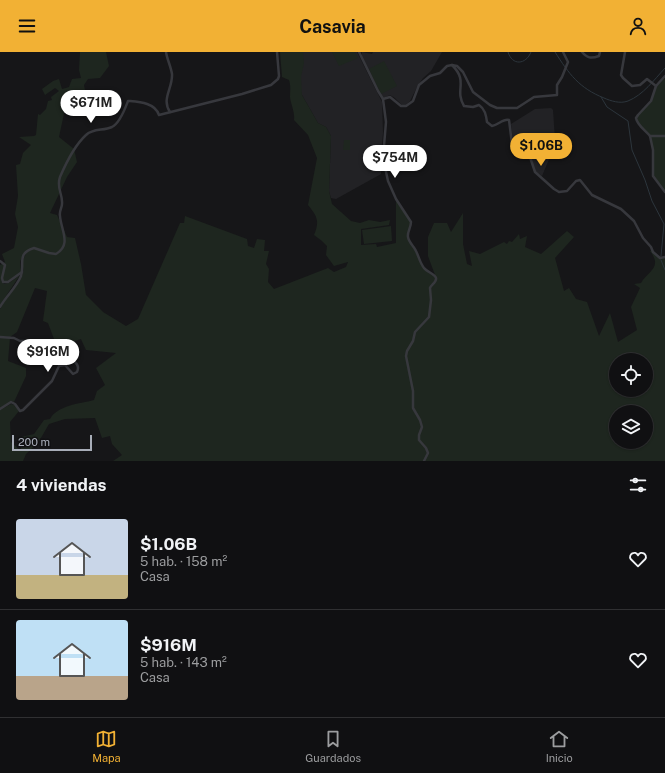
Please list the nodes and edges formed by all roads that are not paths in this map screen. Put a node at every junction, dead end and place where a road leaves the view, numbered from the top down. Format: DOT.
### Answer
graph roads {
  1 [pos="166,52"];
  2 [pos="277,52"];
  3 [pos="360,52"];
  4 [pos="563,52"];
  5 [pos="582,52"];
  6 [pos="600,52"];
  7 [pos="625,52"];
  8 [pos="452,65"];
  9 [pos="665,76"];
  10 [pos="656,86"];
  11 [pos="383,99"];
  12 [pos="170,112"];
  13 [pos="650,136"];
  14 [pos="665,136"];
  15 [pos="665,192"];
  16 [pos="665,257"];
  17 [pos="0,261"];
  18 [pos="22,272"];
  19 [pos="0,307"];
  20 [pos="0,337"];
  21 [pos="0,409"];
  22 [pos="424,461"];
  1 -- 12 [label="street"];
  2 -- 12 [label="street"];
  3 -- 11 [label="street"];
  4 -- 8 [label="street"];
  5 -- 6 [label="street"];
  7 -- 10 [label="street"];
  8 -- 11 [label="street"];
  8 -- 16 [label="street"];
  9 -- 10 [label="street"];
  10 -- 13 [label="street"];
  11 -- 22 [label="street"];
  12 -- 18 [label="street"];
  13 -- 14 [label="street"];
  13 -- 15 [label="street"];
  17 -- 18 [label="street"];
  18 -- 19 [label="street"];
  20 -- 21 [label="street"];
}
